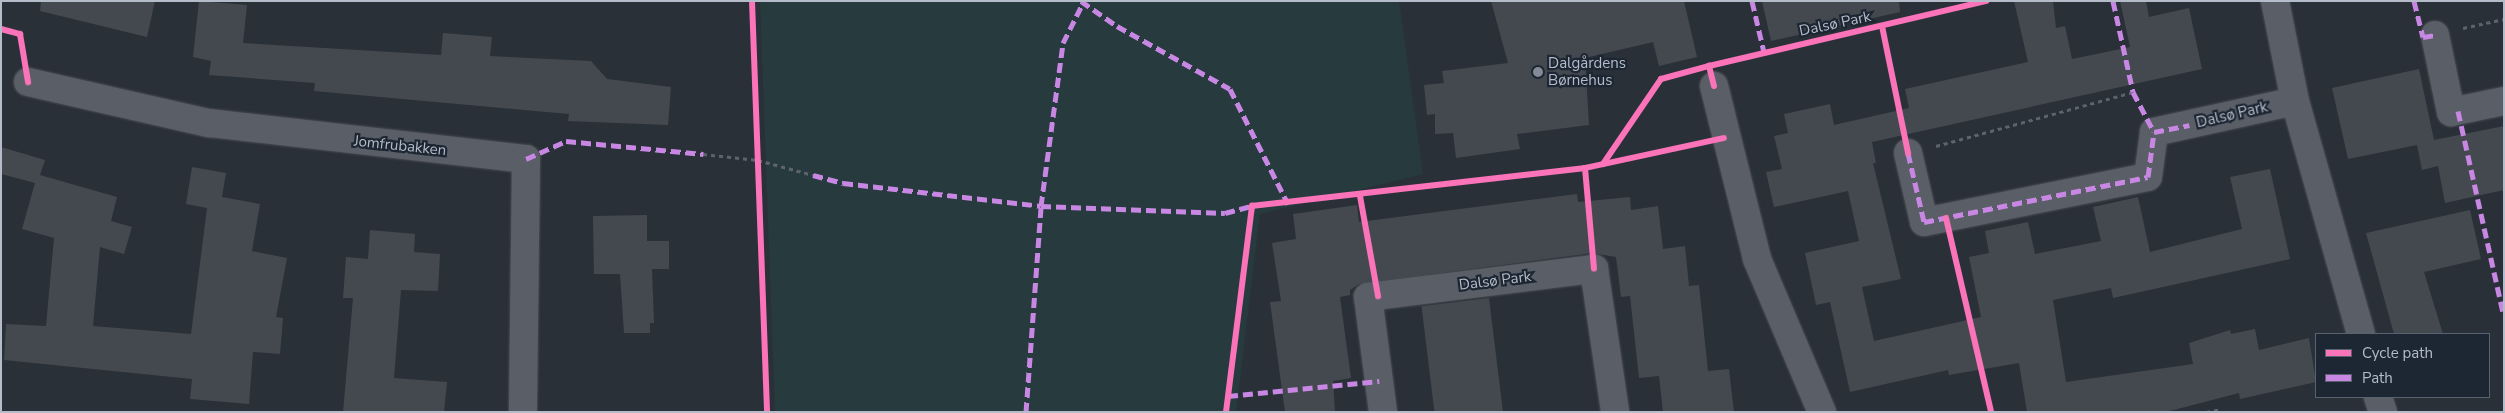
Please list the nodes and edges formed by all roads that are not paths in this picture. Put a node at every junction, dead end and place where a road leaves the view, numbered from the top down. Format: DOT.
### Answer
graph roads {
  1 [pos="2275,1"];
  2 [pos="2435,35"];
  3 [pos="28,82"];
  4 [pos="1714,86"];
  5 [pos="2295,101"];
  6 [pos="2504,101"];
  7 [pos="1908,153"];
  8 [pos="2361,333"];
  9 [pos="2378,398"];
  10 [pos="523,412"];
  11 [pos="1383,412"];
  12 [pos="1615,412"];
  13 [pos="1822,412"];
  14 [pos="2383,412"];
  1 -- 5 [label="street"];
  2 -- 6 [label="street"];
  3 -- 10 [label="street, Jomfrubakken"];
  4 -- 13 [label="street"];
  5 -- 7 [label="street, Dalsø Park"];
  5 -- 8 [label="street"];
  9 -- 14 [label="street"];
  11 -- 12 [label="street, Dalsø Park"];
}
